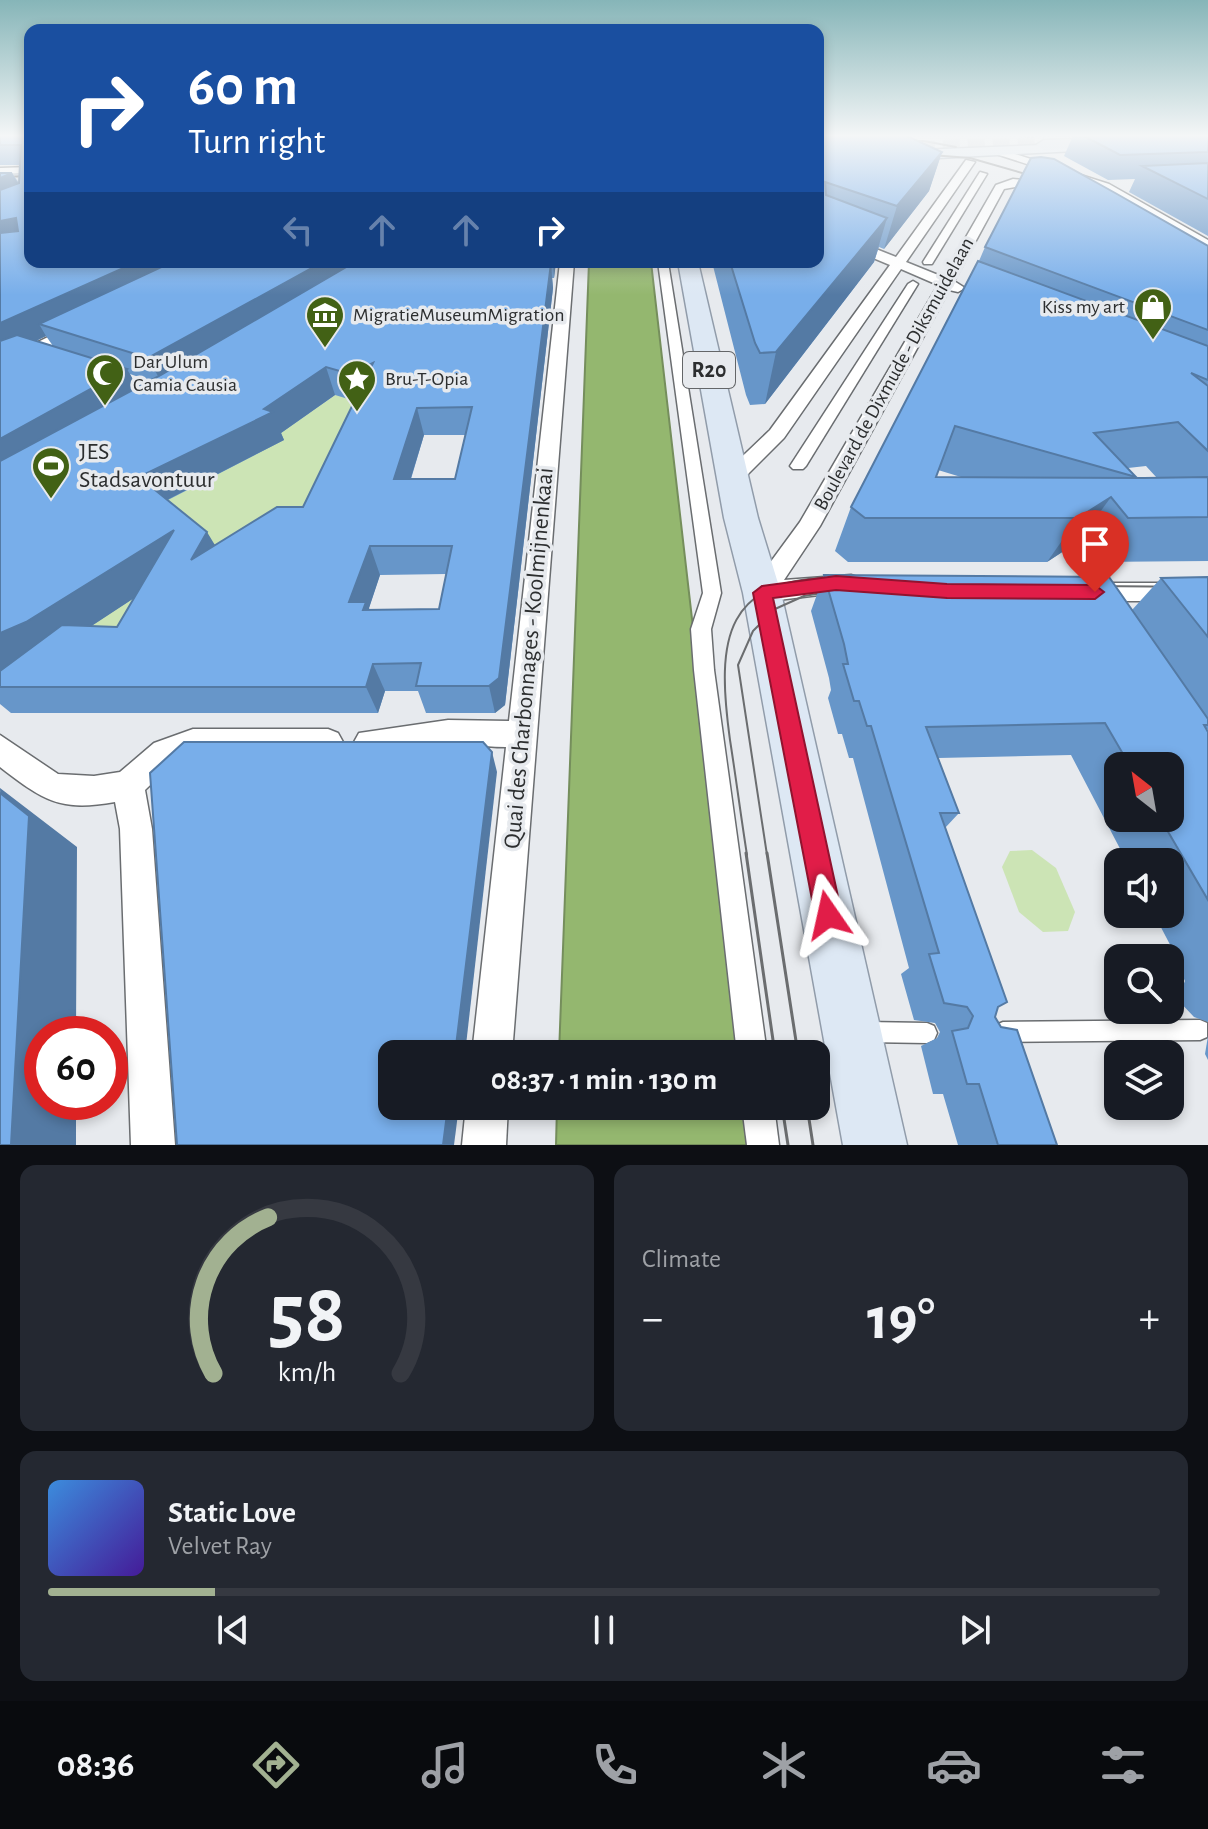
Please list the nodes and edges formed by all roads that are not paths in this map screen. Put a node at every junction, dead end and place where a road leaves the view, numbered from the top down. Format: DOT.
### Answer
graph roads {
  1 [pos="951,188"];
  2 [pos="974,188"];
  3 [pos="999,188"];
  4 [pos="1052,188"];
  5 [pos="1109,188"];
  6 [pos="1055,190"];
  7 [pos="1127,198"];
  8 [pos="1099,199"];
  9 [pos="1208,227"];
  10 [pos="1179,228"];
  11 [pos="824,232"];
  12 [pos="1208,245"];
  13 [pos="928,262"];
  14 [pos="898,263"];
  15 [pos="664,268"];
  16 [pos="689,268"];
  17 [pos="563,276"];
  18 [pos="945,283"];
  19 [pos="913,284"];
  20 [pos="973,295"];
  21 [pos="91,321"];
  22 [pos="34,352"];
  23 [pos="64,361"];
  24 [pos="0,368"];
  25 [pos="798,466"];
  26 [pos="733,477"];
  27 [pos="873,585"];
  28 [pos="1065,592"];
  29 [pos="1208,592"];
  30 [pos="762,593"];
  31 [pos="521,734"];
  32 [pos="0,749"];
  33 [pos="128,785"];
  34 [pos="1200,1030"];
  35 [pos="852,1032"];
  36 [pos="988,1032"];
  37 [pos="927,1033"];
  38 [pos="493,1040"];
  39 [pos="750,1040"];
  40 [pos="486,1120"];
  41 [pos="760,1120"];
  42 [pos="153,1145"];
  43 [pos="484,1145"];
  44 [pos="763,1145"];
  45 [pos="875,1145"];
  1 -- 14 [label="street, Boulevard de Dixmude - Diksmuidelaan"];
  2 -- 13 [label="street, Boulevard de Dixmude - Diksmuidelaan"];
  3 -- 18 [label="street, Boulevard de Dixmude - Diksmuidelaan"];
  4 -- 6 [label="street"];
  5 -- 7 [label="street"];
  7 -- 8 [label="street"];
  7 -- 10 [label="street"];
  9 -- 10 [label="street"];
  10 -- 12 [label="street"];
  11 -- 14 [label="street"];
  14 -- 18 [label="street"];
  14 -- 26 [label="street, Boulevard de Dixmude - Diksmuidelaan"];
  15 -- 39 [label="street, R20"];
  16 -- 26 [label="main road, R20"];
  17 -- 31 [label="street, Quai des Charbonnages - Koolmijnenkaai"];
  18 -- 20 [label="street"];
  18 -- 30 [label="street, Boulevard de Dixmude - Diksmuidelaan"];
  19 -- 25 [label="street, Boulevard de Dixmude - Diksmuidelaan"];
  21 -- 22 [label="street"];
  22 -- 23 [label="street"];
  22 -- 24 [label="street"];
  26 -- 30 [label="main road, R20"];
  27 -- 30 [label="street"];
  28 -- 29 [label="street"];
  30 -- 35 [label="main road, R20"];
  31 -- 33 [label="street"];
  31 -- 38 [label="street, Quai des Charbonnages - Koolmijnenkaai"];
  32 -- 33 [label="street"];
  33 -- 42 [label="street"];
  34 -- 36 [label="lane"];
  35 -- 37 [label="lane"];
  35 -- 45 [label="main road, R20"];
  40 -- 43 [label="street"];
  41 -- 44 [label="street"];
}
